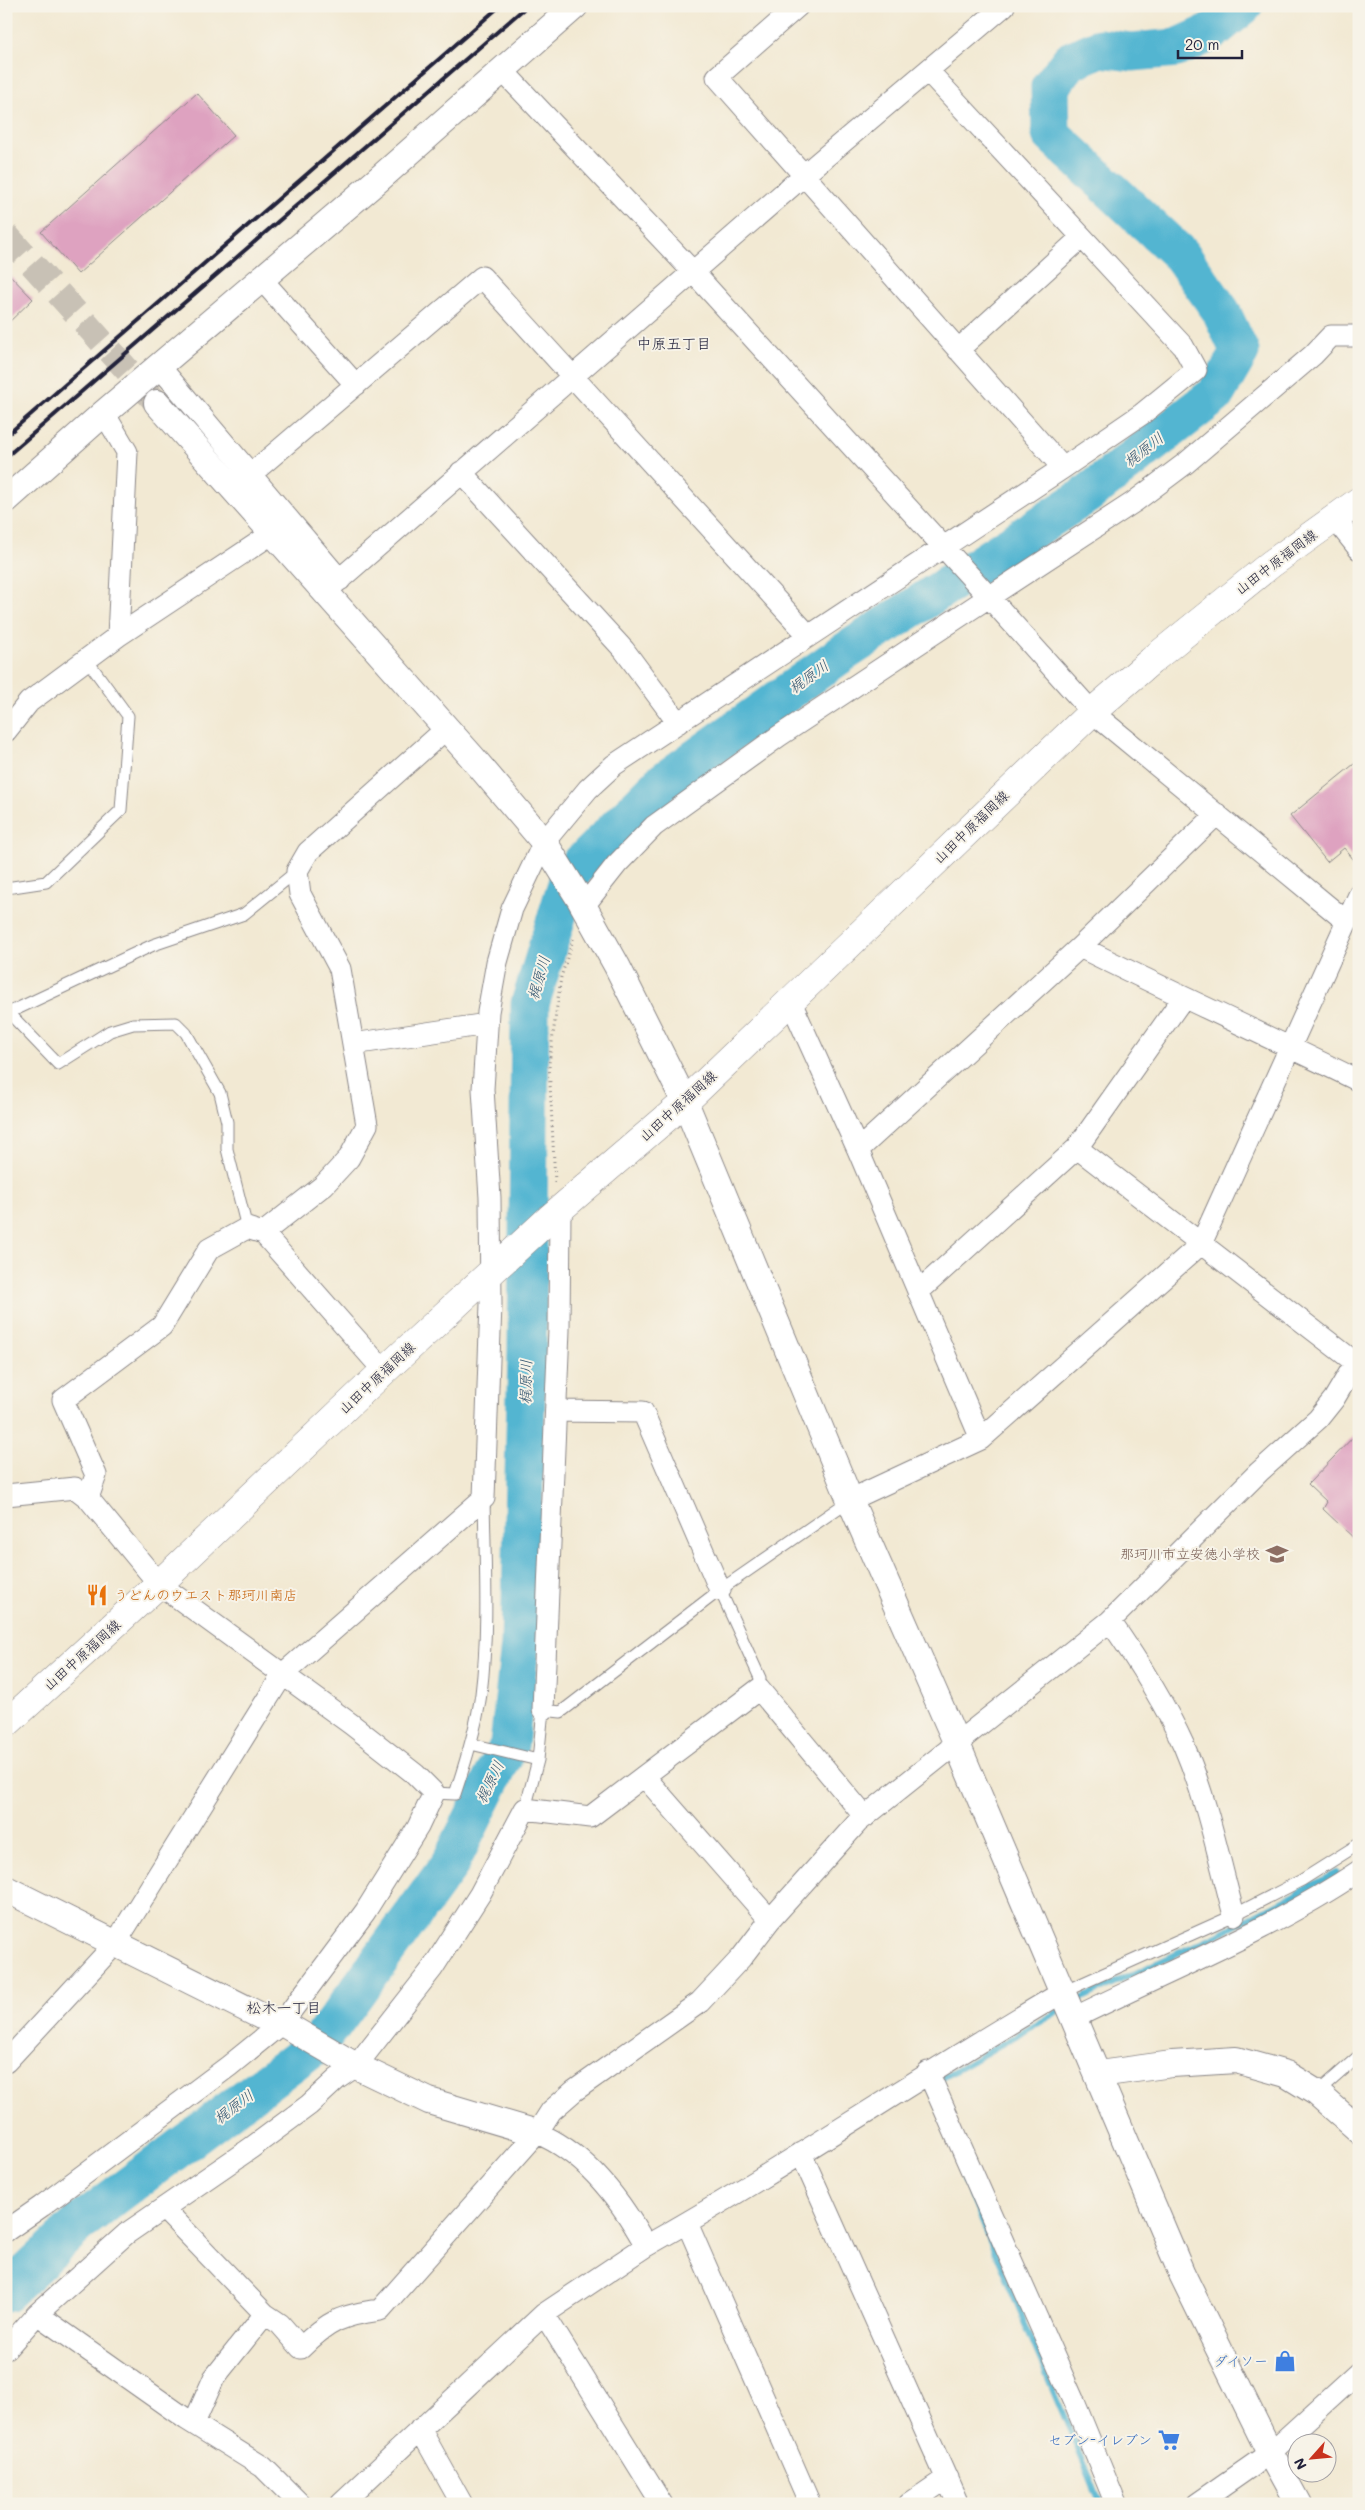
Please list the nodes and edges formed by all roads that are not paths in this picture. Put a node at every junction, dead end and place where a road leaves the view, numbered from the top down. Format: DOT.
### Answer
graph roads {
  1 [pos="574,6"];
  2 [pos="798,6"];
  3 [pos="1004,6"];
  4 [pos="502,70"];
  5 [pos="928,71"];
  6 [pos="804,176"];
  7 [pos="1082,238"];
  8 [pos="694,273"];
  9 [pos="262,280"];
  10 [pos="1359,336"];
  11 [pos="958,350"];
  12 [pos="159,366"];
  13 [pos="573,375"];
  14 [pos="356,385"];
  15 [pos="157,402"];
  16 [pos="104,413"];
  17 [pos="1063,468"];
  18 [pos="461,472"];
  19 [pos="251,474"];
  20 [pos="6,500"];
  21 [pos="1359,501"];
  22 [pos="1335,519"];
  23 [pos="273,533"];
  24 [pos="944,549"];
  25 [pos="1359,549"];
  26 [pos="333,586"];
  27 [pos="989,597"];
  28 [pos="118,636"];
  29 [pos="809,636"];
  30 [pos="87,660"];
  31 [pos="1092,712"];
  32 [pos="678,723"];
  33 [pos="447,728"];
  34 [pos="6,731"];
  35 [pos="1217,814"];
  36 [pos="546,846"];
  37 [pos="297,871"];
  38 [pos="6,888"];
  39 [pos="1359,895"];
  40 [pos="581,903"];
  41 [pos="1347,922"];
  42 [pos="1080,947"];
  43 [pos="1183,998"];
  44 [pos="790,1000"];
  45 [pos="7,1013"];
  46 [pos="487,1024"];
  47 [pos="353,1044"];
  48 [pos="1290,1046"];
  49 [pos="1359,1081"];
  50 [pos="685,1102"];
  51 [pos="1077,1148"];
  52 [pos="858,1150"];
  53 [pos="555,1214"];
  54 [pos="255,1230"];
  55 [pos="1201,1244"];
  56 [pos="498,1267"];
  57 [pos="918,1292"];
  58 [pos="1357,1360"];
  59 [pos="384,1371"];
  60 [pos="556,1410"];
  61 [pos="981,1440"];
  62 [pos="6,1495"];
  63 [pos="88,1498"];
  64 [pos="484,1498"];
  65 [pos="850,1500"];
  66 [pos="159,1584"];
  67 [pos="720,1590"];
  68 [pos="1110,1621"];
  69 [pos="283,1674"];
  70 [pos="759,1690"];
  71 [pos="543,1710"];
  72 [pos="6,1724"];
  73 [pos="957,1744"];
  74 [pos="474,1745"];
  75 [pos="534,1760"];
  76 [pos="644,1776"];
  77 [pos="434,1793"];
  78 [pos="525,1809"];
  79 [pos="865,1817"];
  80 [pos="1359,1844"];
  81 [pos="1359,1872"];
  82 [pos="6,1890"];
  83 [pos="1234,1915"];
  84 [pos="770,1920"];
  85 [pos="115,1944"];
  86 [pos="1063,1992"];
  87 [pos="1074,2018"];
  88 [pos="282,2023"];
  89 [pos="1359,2056"];
  90 [pos="6,2062"];
  91 [pos="356,2066"];
  92 [pos="928,2072"];
  93 [pos="1099,2074"];
  94 [pos="1317,2093"];
  95 [pos="1359,2130"];
  96 [pos="537,2133"];
  97 [pos="801,2153"];
  98 [pos="164,2209"];
  99 [pos="687,2223"];
  100 [pos="6,2231"];
  101 [pos="646,2246"];
  102 [pos="37,2314"];
  103 [pos="265,2314"];
  104 [pos="544,2314"];
  105 [pos="6,2349"];
  106 [pos="1359,2372"];
  107 [pos="194,2423"];
  108 [pos="420,2429"];
  109 [pos="1270,2454"];
  110 [pos="947,2478"];
  111 [pos="300,2504"];
  112 [pos="341,2504"];
  113 [pos="462,2504"];
  114 [pos="662,2504"];
  115 [pos="810,2504"];
  116 [pos="909,2504"];
  117 [pos="958,2504"];
  118 [pos="1116,2504"];
  119 [pos="1197,2504"];
  120 [pos="1298,2504"];
  1 -- 4 [label="street"];
  2 -- 6 [label="street"];
  3 -- 5 [label="street"];
  4 -- 8 [label="street"];
  4 -- 9 [label="street"];
  5 -- 6 [label="street"];
  5 -- 7 [label="street"];
  6 -- 8 [label="street"];
  6 -- 11 [label="street"];
  7 -- 11 [label="street"];
  7 -- 17 [label="street"];
  8 -- 13 [label="street"];
  8 -- 24 [label="street"];
  9 -- 12 [label="street"];
  9 -- 14 [label="street"];
  10 -- 27 [label="street"];
  11 -- 17 [label="street"];
  12 -- 16 [label="street"];
  12 -- 19 [label="street"];
  13 -- 14 [label="street"];
  13 -- 18 [label="street"];
  13 -- 29 [label="street"];
  14 -- 19 [label="street"];
  15 -- 23 [label="street"];
  16 -- 20 [label="street"];
  16 -- 28 [label="street"];
  17 -- 24 [label="street"];
  18 -- 26 [label="street"];
  18 -- 32 [label="street"];
  19 -- 26 [label="street"];
  21 -- 22 [label="main road, 山田中原福岡線"];
  22 -- 25 [label="street"];
  22 -- 31 [label="main road, 山田中原福岡線"];
  23 -- 26 [label="street"];
  23 -- 28 [label="street"];
  24 -- 27 [label="street"];
  24 -- 29 [label="street"];
  26 -- 33 [label="street"];
  27 -- 31 [label="street"];
  27 -- 40 [label="street"];
  28 -- 30 [label="street"];
  29 -- 32 [label="street"];
  30 -- 34 [label="street"];
  30 -- 38 [label="lane"];
  31 -- 35 [label="street"];
  31 -- 44 [label="main road, 山田中原福岡線"];
  32 -- 36 [label="street"];
  33 -- 36 [label="street"];
  33 -- 37 [label="street"];
  35 -- 41 [label="street"];
  35 -- 42 [label="street"];
  36 -- 40 [label="street"];
  36 -- 46 [label="street"];
  37 -- 45 [label="lane"];
  37 -- 47 [label="street"];
  39 -- 41 [label="street"];
  40 -- 50 [label="street"];
  41 -- 48 [label="street"];
  42 -- 43 [label="street"];
  42 -- 52 [label="street"];
  43 -- 48 [label="street"];
  43 -- 51 [label="street"];
  44 -- 50 [label="main road, 山田中原福岡線"];
  44 -- 52 [label="street"];
  45 -- 54 [label="lane"];
  46 -- 47 [label="street"];
  46 -- 56 [label="street"];
  47 -- 54 [label="street"];
  48 -- 49 [label="street"];
  48 -- 55 [label="street"];
  50 -- 53 [label="main road, 山田中原福岡線"];
  50 -- 65 [label="street"];
  51 -- 55 [label="street"];
  51 -- 57 [label="street"];
  52 -- 57 [label="street"];
  53 -- 56 [label="main road, 山田中原福岡線"];
  53 -- 60 [label="street"];
  54 -- 59 [label="street"];
  54 -- 63 [label="street"];
  55 -- 58 [label="street"];
  55 -- 61 [label="street"];
  56 -- 59 [label="main road, 山田中原福岡線"];
  56 -- 64 [label="street"];
  57 -- 61 [label="street"];
  58 -- 68 [label="street"];
  59 -- 66 [label="main road, 山田中原福岡線"];
  60 -- 67 [label="street"];
  60 -- 71 [label="street"];
  61 -- 65 [label="street"];
  62 -- 63 [label="street"];
  63 -- 66 [label="street"];
  64 -- 69 [label="street"];
  64 -- 74 [label="lane"];
  65 -- 67 [label="lane"];
  65 -- 73 [label="street"];
  66 -- 69 [label="street"];
  66 -- 72 [label="main road, 山田中原福岡線"];
  67 -- 70 [label="lane"];
  67 -- 71 [label="lane"];
  68 -- 73 [label="street"];
  68 -- 83 [label="street"];
  69 -- 77 [label="street"];
  69 -- 85 [label="street"];
  70 -- 76 [label="street"];
  70 -- 79 [label="street"];
  71 -- 75 [label="lane"];
  73 -- 79 [label="street"];
  73 -- 86 [label="street"];
  74 -- 75 [label="lane"];
  74 -- 77 [label="lane"];
  75 -- 78 [label="lane"];
  76 -- 78 [label="street"];
  76 -- 84 [label="street"];
  77 -- 88 [label="street"];
  78 -- 91 [label="street"];
  79 -- 84 [label="street"];
  80 -- 83 [label="lane"];
  81 -- 87 [label="street"];
  82 -- 85 [label="street"];
  83 -- 86 [label="lane"];
  84 -- 96 [label="street"];
  85 -- 88 [label="street"];
  85 -- 90 [label="street"];
  86 -- 87 [label="street"];
  86 -- 92 [label="street"];
  87 -- 93 [label="street"];
  88 -- 91 [label="street"];
  88 -- 100 [label="street"];
  89 -- 94 [label="lane"];
  91 -- 96 [label="street"];
  91 -- 98 [label="street"];
  92 -- 97 [label="street"];
  92 -- 118 [label="street"];
  93 -- 94 [label="street"];
  93 -- 109 [label="street"];
  94 -- 95 [label="street"];
  96 -- 101 [label="street"];
  96 -- 103 [label="street"];
  97 -- 99 [label="street"];
  97 -- 110 [label="street"];
  98 -- 102 [label="street"];
  98 -- 103 [label="street"];
  99 -- 101 [label="street"];
  99 -- 115 [label="street"];
  101 -- 104 [label="street"];
  102 -- 105 [label="street"];
  102 -- 107 [label="street"];
  103 -- 107 [label="street"];
  104 -- 108 [label="street"];
  104 -- 114 [label="street"];
  106 -- 109 [label="street"];
  107 -- 111 [label="street"];
  108 -- 112 [label="street"];
  108 -- 113 [label="street"];
  109 -- 119 [label="street"];
  109 -- 120 [label="street"];
  110 -- 116 [label="street"];
  110 -- 117 [label="street"];
}
